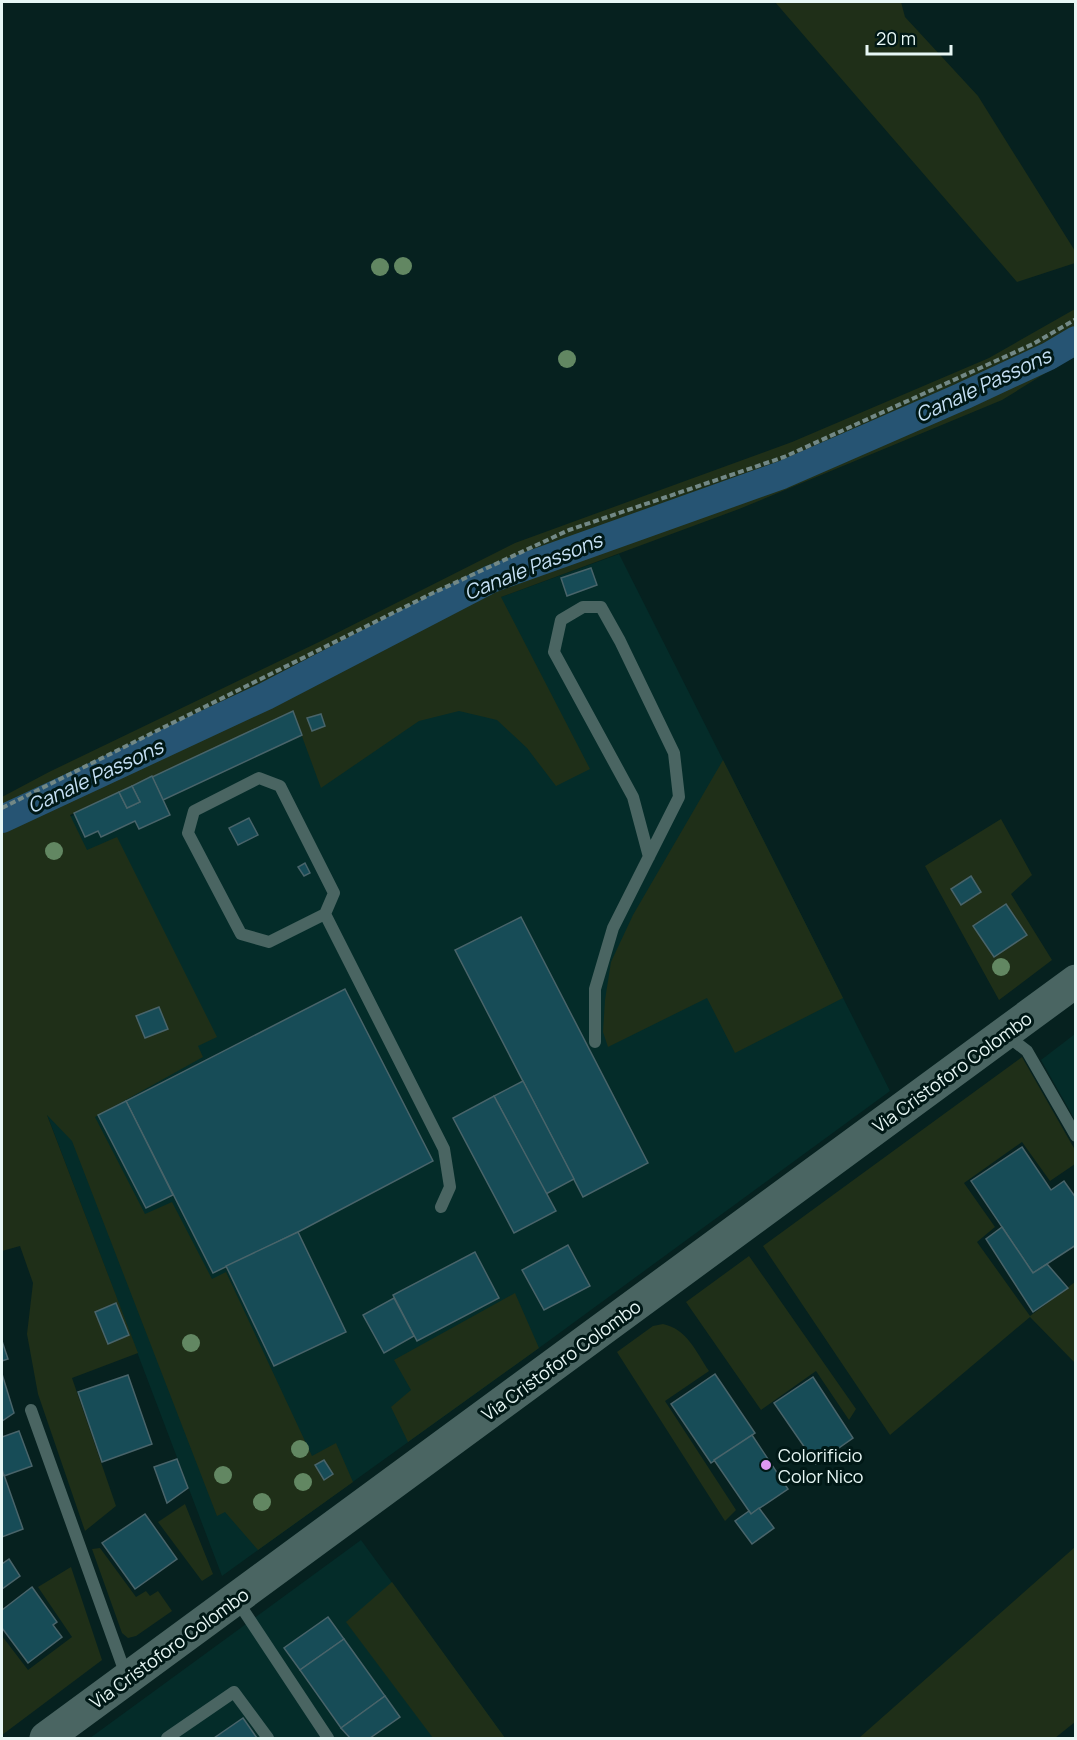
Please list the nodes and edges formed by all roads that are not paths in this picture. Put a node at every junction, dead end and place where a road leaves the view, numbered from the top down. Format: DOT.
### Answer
graph roads {
  1 [pos="649,857"];
  2 [pos="325,914"];
  3 [pos="1076,981"];
  4 [pos="1005,1034"];
  5 [pos="595,1042"];
  6 [pos="1076,1136"];
  7 [pos="441,1207"];
  8 [pos="31,1410"];
  9 [pos="236,1599"];
  10 [pos="128,1679"];
  11 [pos="59,1735"];
  12 [pos="167,1738"];
  13 [pos="268,1738"];
  14 [pos="328,1738"];
  1 -- 1 [label="lane"];
  1 -- 5 [label="lane"];
  2 -- 2 [label="lane"];
  2 -- 7 [label="lane"];
  3 -- 4 [label="main road, Via Cristoforo Colombo"];
  4 -- 6 [label="lane"];
  4 -- 9 [label="main road, Via Cristoforo Colombo"];
  8 -- 10 [label="lane"];
  9 -- 10 [label="main road, Via Cristoforo Colombo"];
  9 -- 14 [label="lane"];
  10 -- 11 [label="main road, Via Cristoforo Colombo"];
  12 -- 13 [label="lane"];
}
